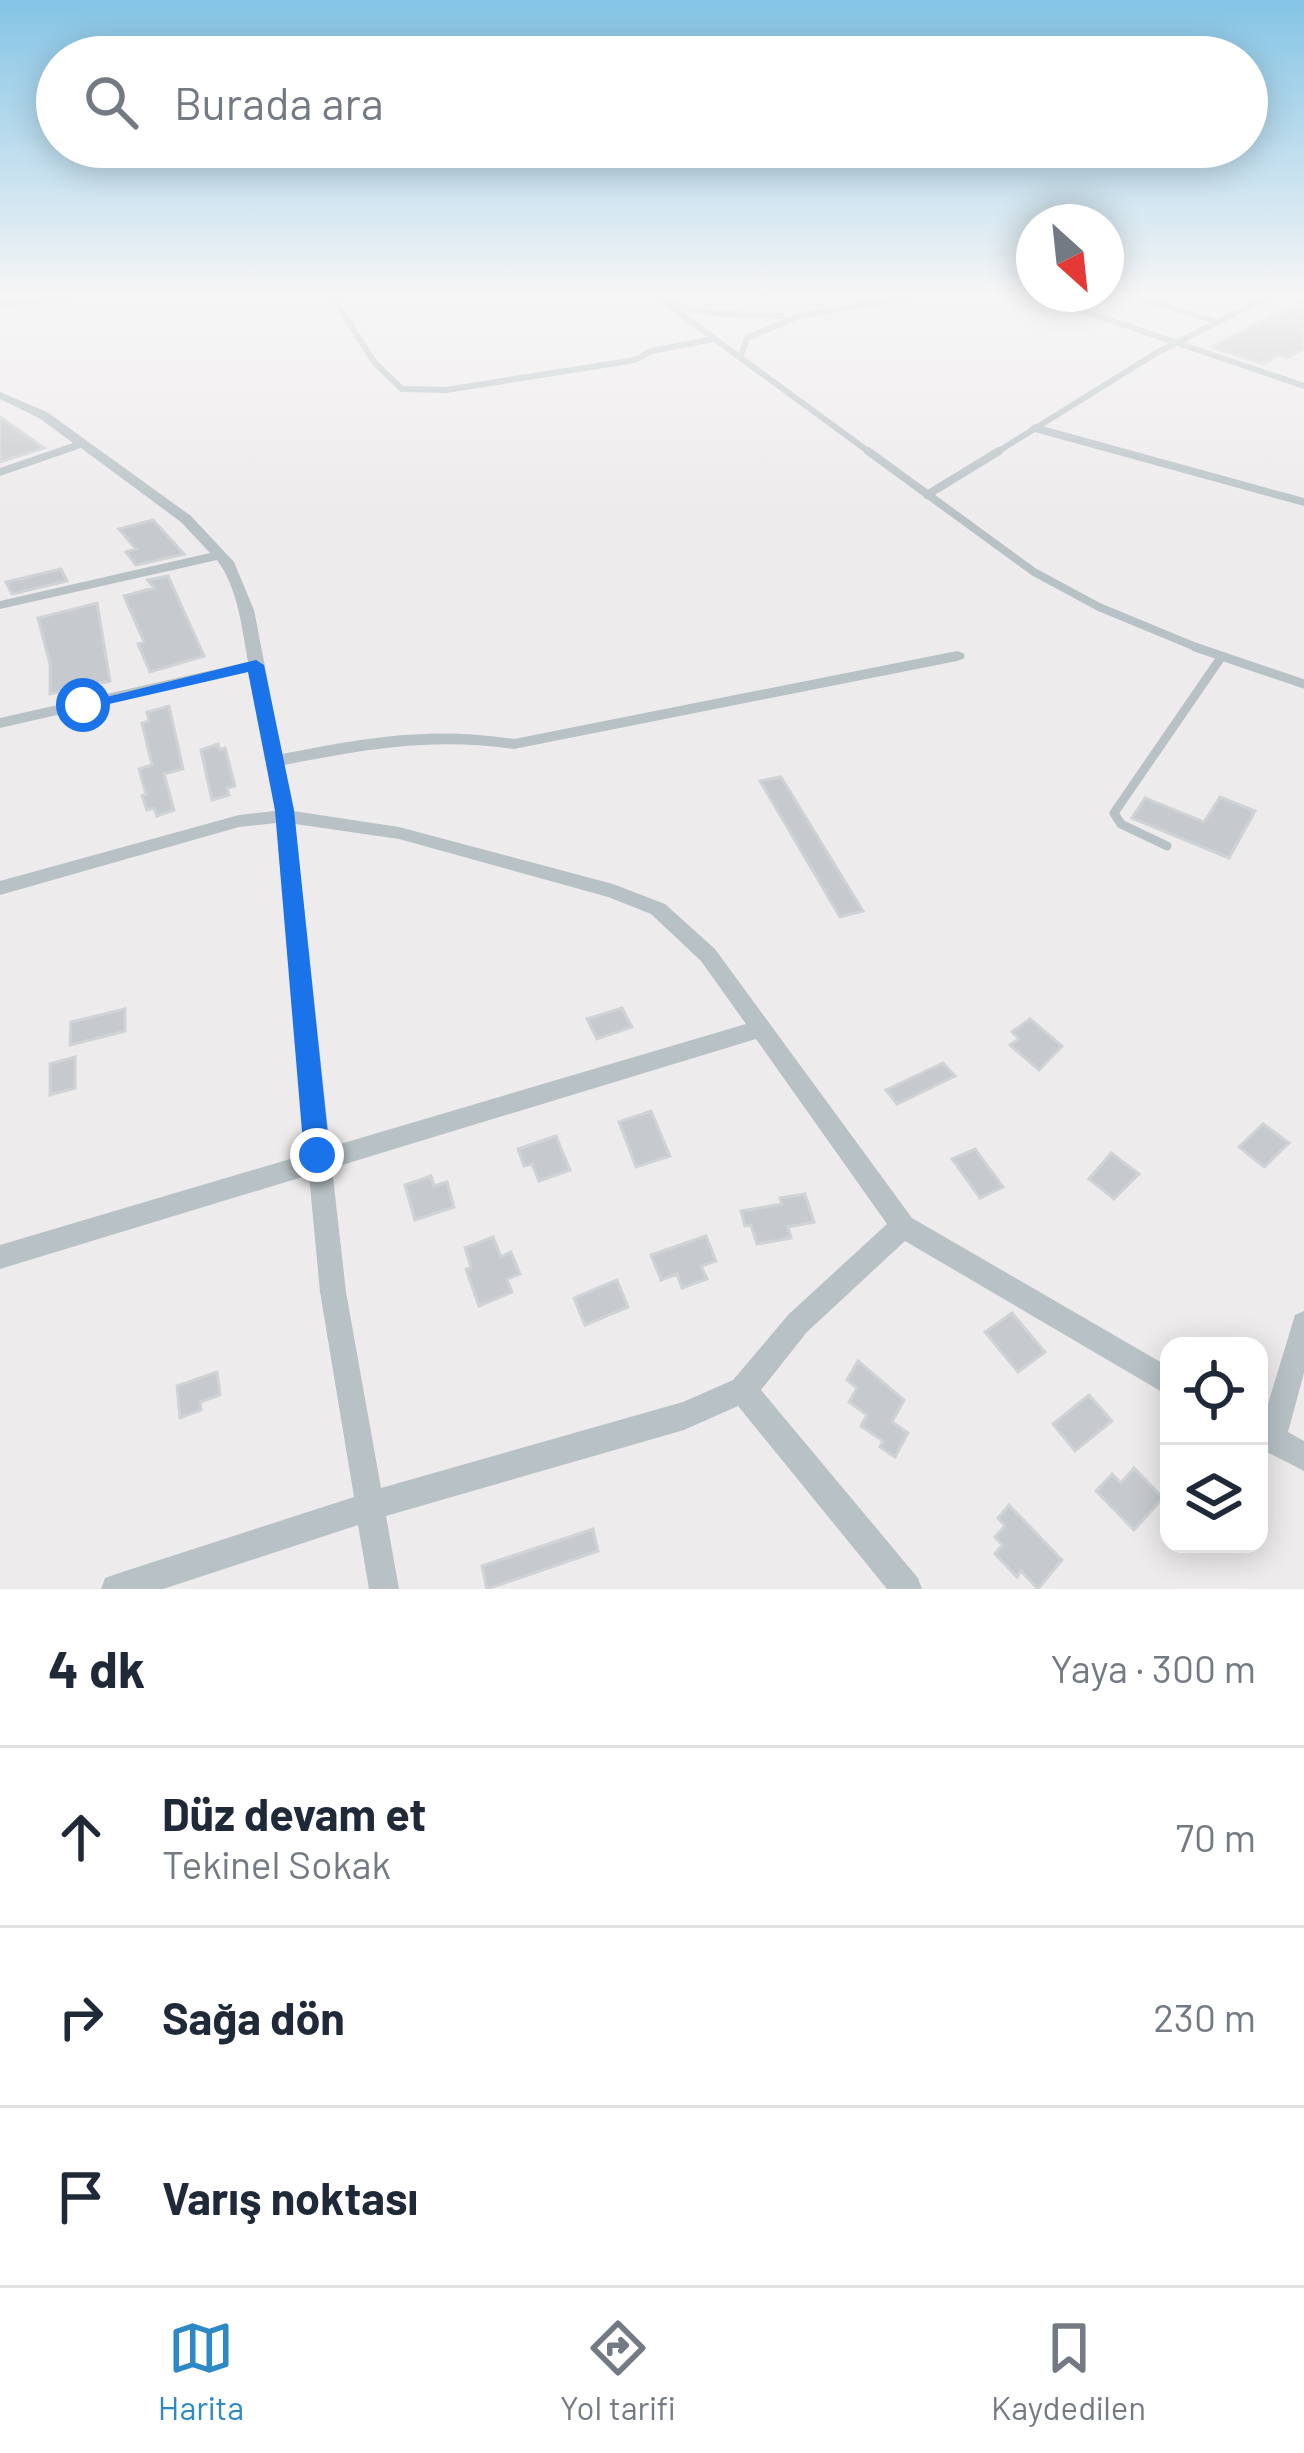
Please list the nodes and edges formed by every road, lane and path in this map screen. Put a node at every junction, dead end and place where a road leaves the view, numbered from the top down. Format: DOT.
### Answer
graph roads {
  1 [pos="382,370"];
  2 [pos="574,370"];
  3 [pos="757,370"];
  4 [pos="1130,370"];
  5 [pos="1256,370"];
  6 [pos="1304,386"];
  7 [pos="0,395"];
  8 [pos="1035,428"];
  9 [pos="82,444"];
  10 [pos="0,472"];
  11 [pos="927,494"];
  12 [pos="1304,502"];
  13 [pos="221,555"];
  14 [pos="0,605"];
  15 [pos="957,656"];
  16 [pos="1222,656"];
  17 [pos="256,665"];
  18 [pos="1304,684"];
  19 [pos="0,722"];
  20 [pos="275,761"];
  21 [pos="285,816"];
  22 [pos="1166,847"];
  23 [pos="0,888"];
  24 [pos="763,1028"];
  25 [pos="318,1163"];
  26 [pos="903,1226"];
  27 [pos="0,1257"];
  28 [pos="1304,1324"];
  29 [pos="1160,1377"];
  30 [pos="743,1390"];
  31 [pos="1268,1429"];
  32 [pos="1268,1436"];
  33 [pos="1304,1457"];
  34 [pos="371,1506"];
  35 [pos="116,1589"];
  36 [pos="384,1589"];
  37 [pos="907,1589"];
  1 -- 2 [label="lane"];
  3 -- 11 [label="lane"];
  4 -- 8 [label="lane"];
  5 -- 6 [label="lane"];
  7 -- 9 [label="street"];
  8 -- 11 [label="lane"];
  8 -- 12 [label="street"];
  9 -- 10 [label="street"];
  9 -- 13 [label="street"];
  11 -- 16 [label="lane"];
  13 -- 14 [label="street"];
  13 -- 17 [label="street"];
  15 -- 20 [label="street"];
  16 -- 18 [label="lane"];
  16 -- 22 [label="lane"];
  17 -- 19 [label="street"];
  17 -- 20 [label="street"];
  20 -- 21 [label="street"];
  21 -- 23 [label="street"];
  21 -- 24 [label="street"];
  21 -- 25 [label="street"];
  24 -- 25 [label="street"];
  24 -- 26 [label="street"];
  25 -- 27 [label="street"];
  25 -- 34 [label="street"];
  26 -- 29 [label="street"];
  26 -- 30 [label="street"];
  28 -- 31 [label="street"];
  30 -- 34 [label="street"];
  30 -- 37 [label="street"];
  32 -- 33 [label="street"];
  34 -- 35 [label="street"];
  34 -- 36 [label="street"];
}
